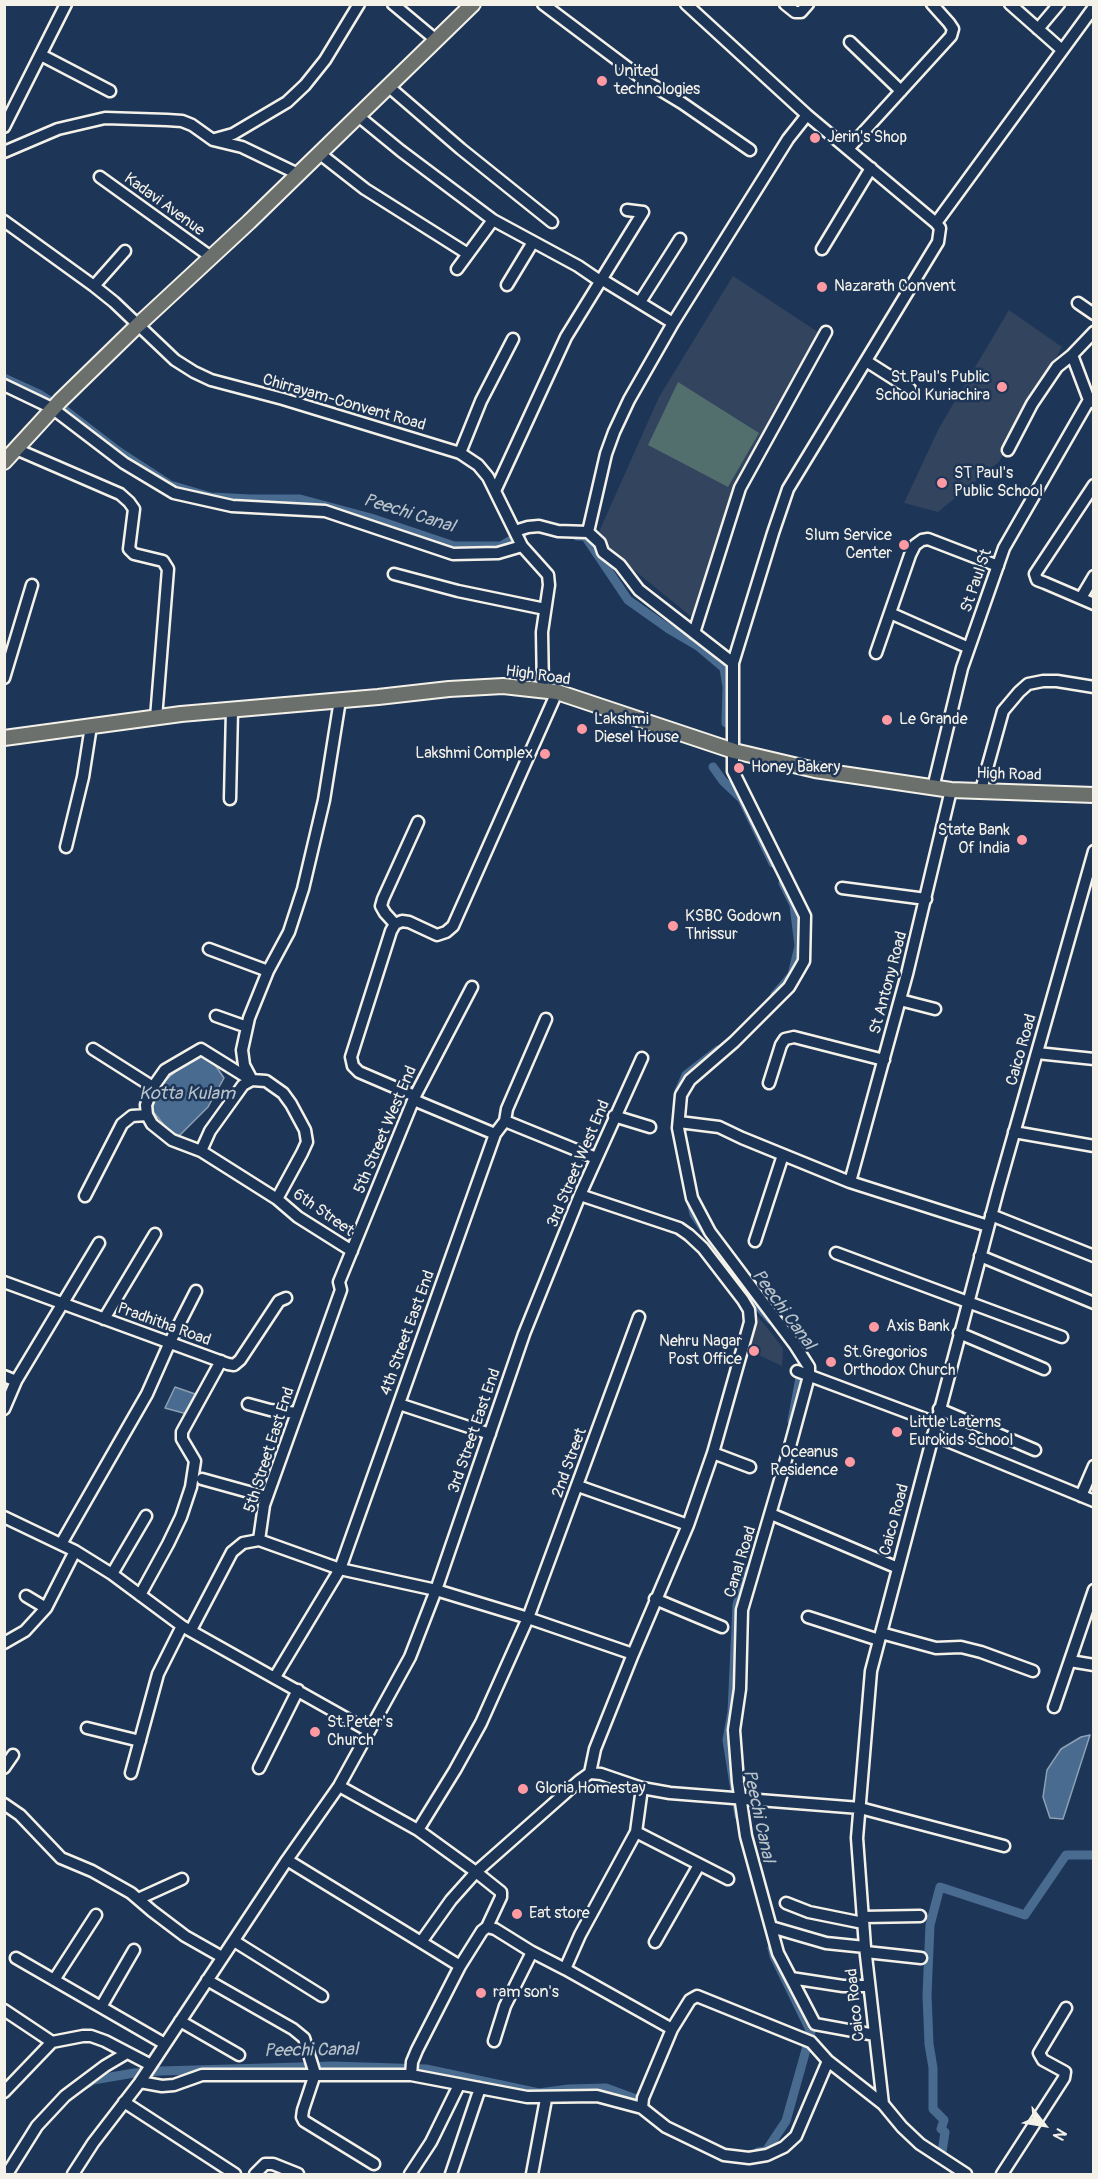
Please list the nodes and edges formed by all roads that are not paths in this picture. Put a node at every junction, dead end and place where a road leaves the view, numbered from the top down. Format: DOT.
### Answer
graph roads {
  1 [pos="66,4"];
  2 [pos="359,4"];
  3 [pos="393,4"];
  4 [pos="473,4"];
  5 [pos="543,4"];
  6 [pos="686,4"];
  7 [pos="785,4"];
  8 [pos="808,4"];
  9 [pos="932,4"];
  10 [pos="1011,4"];
  11 [pos="1059,4"];
  12 [pos="1094,7"];
  13 [pos="1038,29"];
  14 [pos="436,40"];
  15 [pos="850,42"];
  16 [pos="1062,50"];
  17 [pos="41,55"];
  18 [pos="388,86"];
  19 [pos="110,91"];
  20 [pos="901,92"];
  21 [pos="357,115"];
  22 [pos="807,115"];
  23 [pos="4,127"];
  24 [pos="219,141"];
  25 [pos="848,149"];
  26 [pos="750,150"];
  27 [pos="4,152"];
  28 [pos="319,153"];
  29 [pos="871,168"];
  30 [pos="298,174"];
  31 [pos="100,177"];
  32 [pos="627,210"];
  33 [pos="4,220"];
  34 [pos="493,220"];
  35 [pos="552,222"];
  36 [pos="936,223"];
  37 [pos="680,239"];
  38 [pos="533,242"];
  39 [pos="822,249"];
  40 [pos="125,251"];
  41 [pos="468,254"];
  42 [pos="211,257"];
  43 [pos="457,269"];
  44 [pos="601,280"];
  45 [pos="507,285"];
  46 [pos="94,286"];
  47 [pos="640,302"];
  48 [pos="1078,303"];
  49 [pos="1094,314"];
  50 [pos="673,323"];
  51 [pos="138,325"];
  52 [pos="826,332"];
  53 [pos="1093,334"];
  54 [pos="513,339"];
  55 [pos="1072,355"];
  56 [pos="866,361"];
  57 [pos="4,385"];
  58 [pos="910,389"];
  59 [pos="1091,401"];
  60 [pos="56,405"];
  61 [pos="16,449"];
  62 [pos="1008,450"];
  63 [pos="460,453"];
  64 [pos="4,462"];
  65 [pos="1094,485"];
  66 [pos="495,491"];
  67 [pos="588,532"];
  68 [pos="518,538"];
  69 [pos="998,566"];
  70 [pos="394,574"];
  71 [pos="1094,576"];
  72 [pos="32,585"];
  73 [pos="1081,598"];
  74 [pos="1094,604"];
  75 [pos="545,609"];
  76 [pos="890,613"];
  77 [pos="694,633"];
  78 [pos="969,648"];
  79 [pos="876,652"];
  80 [pos="733,663"];
  81 [pos="4,678"];
  82 [pos="1094,687"];
  83 [pos="550,692"];
  84 [pos="340,700"];
  85 [pos="232,710"];
  86 [pos="156,718"];
  87 [pos="90,726"];
  88 [pos="4,738"];
  89 [pos="734,751"];
  90 [pos="933,788"];
  91 [pos="1094,789"];
  92 [pos="951,790"];
  93 [pos="981,790"];
  94 [pos="1093,795"];
  95 [pos="230,799"];
  96 [pos="418,822"];
  97 [pos="66,847"];
  98 [pos="1094,851"];
  99 [pos="842,888"];
  100 [pos="926,899"];
  101 [pos="395,924"];
  102 [pos="209,949"];
  103 [pos="268,971"];
  104 [pos="472,987"];
  105 [pos="900,1000"];
  106 [pos="935,1009"];
  107 [pos="216,1016"];
  108 [pos="546,1019"];
  109 [pos="247,1027"];
  110 [pos="93,1049"];
  111 [pos="1037,1053"];
  112 [pos="642,1058"];
  113 [pos="1094,1059"];
  114 [pos="884,1060"];
  115 [pos="252,1080"];
  116 [pos="769,1083"];
  117 [pos="153,1087"];
  118 [pos="415,1096"];
  119 [pos="147,1115"];
  120 [pos="614,1116"];
  121 [pos="505,1121"];
  122 [pos="679,1122"];
  123 [pos="650,1127"];
  124 [pos="1014,1132"];
  125 [pos="495,1134"];
  126 [pos="1094,1146"];
  127 [pos="201,1151"];
  128 [pos="783,1155"];
  129 [pos="596,1158"];
  130 [pos="850,1182"];
  131 [pos="580,1195"];
  132 [pos="85,1196"];
  133 [pos="277,1199"];
  134 [pos="990,1220"];
  135 [pos="155,1234"];
  136 [pos="755,1241"];
  137 [pos="99,1243"];
  138 [pos="352,1251"];
  139 [pos="836,1253"];
  140 [pos="980,1256"];
  141 [pos="1094,1256"];
  142 [pos="4,1282"];
  143 [pos="546,1283"];
  144 [pos="341,1290"];
  145 [pos="196,1292"];
  146 [pos="286,1298"];
  147 [pos="968,1302"];
  148 [pos="64,1303"];
  149 [pos="1094,1303"];
  150 [pos="639,1317"];
  151 [pos="104,1319"];
  152 [pos="959,1333"];
  153 [pos="1062,1337"];
  154 [pos="170,1342"];
  155 [pos="221,1361"];
  156 [pos="1044,1369"];
  157 [pos="804,1374"];
  158 [pos="4,1376"];
  159 [pos="16,1381"];
  160 [pos="248,1404"];
  161 [pos="399,1404"];
  162 [pos="4,1409"];
  163 [pos="939,1409"];
  164 [pos="297,1413"];
  165 [pos="936,1423"];
  166 [pos="490,1434"];
  167 [pos="933,1435"];
  168 [pos="1035,1450"];
  169 [pos="712,1453"];
  170 [pos="1094,1466"];
  171 [pos="750,1467"];
  172 [pos="202,1479"];
  173 [pos="578,1486"];
  174 [pos="1082,1496"];
  175 [pos="267,1497"];
  176 [pos="1094,1501"];
  177 [pos="771,1514"];
  178 [pos="146,1516"];
  179 [pos="4,1517"];
  180 [pos="688,1525"];
  181 [pos="259,1540"];
  182 [pos="61,1544"];
  183 [pos="75,1551"];
  184 [pos="898,1568"];
  185 [pos="340,1569"];
  186 [pos="112,1574"];
  187 [pos="436,1590"];
  188 [pos="1094,1590"];
  189 [pos="140,1595"];
  190 [pos="26,1596"];
  191 [pos="655,1599"];
  192 [pos="46,1608"];
  193 [pos="808,1617"];
  194 [pos="528,1618"];
  195 [pos="1088,1621"];
  196 [pos="186,1628"];
  197 [pos="722,1628"];
  198 [pos="880,1636"];
  199 [pos="4,1642"];
  200 [pos="633,1654"];
  201 [pos="1070,1661"];
  202 [pos="1094,1665"];
  203 [pos="1033,1671"];
  204 [pos="275,1677"];
  205 [pos="298,1690"];
  206 [pos="1054,1707"];
  207 [pos="87,1728"];
  208 [pos="369,1731"];
  209 [pos="140,1741"];
  210 [pos="13,1755"];
  211 [pos="4,1768"];
  212 [pos="259,1768"];
  213 [pos="131,1773"];
  214 [pos="590,1773"];
  215 [pos="339,1786"];
  216 [pos="642,1788"];
  217 [pos="735,1797"];
  218 [pos="4,1804"];
  219 [pos="860,1808"];
  220 [pos="418,1830"];
  221 [pos="636,1832"];
  222 [pos="1004,1846"];
  223 [pos="287,1860"];
  224 [pos="699,1864"];
  225 [pos="476,1872"];
  226 [pos="182,1879"];
  227 [pos="728,1879"];
  228 [pos="138,1899"];
  229 [pos="786,1903"];
  230 [pos="96,1915"];
  231 [pos="920,1916"];
  232 [pos="863,1920"];
  233 [pos="487,1927"];
  234 [pos="771,1927"];
  235 [pos="234,1941"];
  236 [pos="421,1942"];
  237 [pos="655,1942"];
  238 [pos="134,1950"];
  239 [pos="865,1950"];
  240 [pos="532,1952"];
  241 [pos="16,1958"];
  242 [pos="222,1958"];
  243 [pos="921,1958"];
  244 [pos="460,1966"];
  245 [pos="565,1969"];
  246 [pos="791,1978"];
  247 [pos="54,1980"];
  248 [pos="207,1980"];
  249 [pos="869,1986"];
  250 [pos="322,1996"];
  251 [pos="101,2007"];
  252 [pos="1066,2008"];
  253 [pos="4,2010"];
  254 [pos="180,2021"];
  255 [pos="815,2024"];
  256 [pos="672,2029"];
  257 [pos="874,2035"];
  258 [pos="52,2042"];
  259 [pos="494,2042"];
  260 [pos="809,2042"];
  261 [pos="165,2044"];
  262 [pos="127,2053"];
  263 [pos="239,2055"];
  264 [pos="828,2061"];
  265 [pos="411,2070"];
  266 [pos="146,2073"];
  267 [pos="315,2074"];
  268 [pos="459,2085"];
  269 [pos="480,2088"];
  270 [pos="4,2092"];
  271 [pos="546,2098"];
  272 [pos="124,2102"];
  273 [pos="642,2103"];
  274 [pos="883,2104"];
  275 [pos="374,2164"];
  276 [pos="7,2175"];
  277 [pos="73,2175"];
  278 [pos="235,2175"];
  279 [pos="255,2175"];
  280 [pos="298,2175"];
  281 [pos="410,2175"];
  282 [pos="451,2175"];
  283 [pos="532,2175"];
  284 [pos="966,2175"];
  285 [pos="1002,2175"];
  1 -- 17 [label="street"];
  2 -- 24 [label="street"];
  3 -- 14 [label="street"];
  4 -- 14 [label="main road"];
  5 -- 26 [label="street"];
  6 -- 22 [label="street"];
  7 -- 8 [label="street"];
  9 -- 20 [label="street"];
  10 -- 13 [label="street"];
  11 -- 13 [label="street"];
  12 -- 16 [label="street"];
  13 -- 16 [label="street"];
  14 -- 18 [label="main road"];
  15 -- 20 [label="street"];
  16 -- 36 [label="street"];
  17 -- 19 [label="street"];
  17 -- 23 [label="street"];
  18 -- 21 [label="main road"];
  18 -- 35 [label="street"];
  20 -- 25 [label="street"];
  21 -- 28 [label="main road"];
  21 -- 34 [label="street"];
  22 -- 25 [label="street"];
  22 -- 50 [label="street"];
  24 -- 27 [label="street"];
  24 -- 30 [label="street"];
  25 -- 29 [label="street"];
  28 -- 30 [label="main road"];
  28 -- 41 [label="street"];
  29 -- 36 [label="street"];
  29 -- 39 [label="street"];
  30 -- 42 [label="main road"];
  31 -- 42 [label="street, Kadavi Avenue"];
  32 -- 44 [label="street"];
  33 -- 46 [label="street, Chirrayam-Convent Road"];
  34 -- 38 [label="street"];
  34 -- 41 [label="street"];
  36 -- 56 [label="street"];
  37 -- 47 [label="street"];
  38 -- 44 [label="street"];
  38 -- 45 [label="street"];
  40 -- 46 [label="street"];
  41 -- 43 [label="street"];
  42 -- 51 [label="main road"];
  44 -- 47 [label="street"];
  44 -- 66 [label="street"];
  46 -- 51 [label="street, Chirrayam-Convent Road"];
  47 -- 50 [label="street"];
  48 -- 49 [label="street"];
  50 -- 67 [label="street"];
  51 -- 60 [label="main road"];
  51 -- 63 [label="street, Chirrayam-Convent Road"];
  52 -- 77 [label="street"];
  53 -- 55 [label="street"];
  54 -- 63 [label="street"];
  55 -- 59 [label="street"];
  55 -- 62 [label="street"];
  56 -- 58 [label="street"];
  56 -- 80 [label="street"];
  57 -- 60 [label="street"];
  59 -- 69 [label="street, St Paul St"];
  60 -- 61 [label="main road"];
  60 -- 68 [label="street"];
  61 -- 64 [label="main road"];
  61 -- 86 [label="street"];
  63 -- 66 [label="street, Chirrayam-Convent Road"];
  65 -- 73 [label="street"];
  66 -- 68 [label="street, Chirrayam-Convent Road"];
  67 -- 68 [label="street"];
  67 -- 77 [label="street"];
  68 -- 75 [label="street, Chirrayam-Convent Road"];
  69 -- 76 [label="street"];
  69 -- 78 [label="street, St Paul St"];
  70 -- 75 [label="street"];
  71 -- 73 [label="street"];
  72 -- 81 [label="street"];
  73 -- 74 [label="street"];
  75 -- 83 [label="street, Chirrayam-Convent Road"];
  76 -- 78 [label="street"];
  76 -- 79 [label="street"];
  77 -- 80 [label="street"];
  78 -- 90 [label="street, St Paul St"];
  80 -- 89 [label="street"];
  82 -- 93 [label="street"];
  83 -- 84 [label="main road, High Road"];
  83 -- 89 [label="main road, High Road"];
  83 -- 101 [label="street"];
  84 -- 85 [label="main road, High Road"];
  84 -- 103 [label="street"];
  85 -- 86 [label="main road, High Road"];
  85 -- 95 [label="street"];
  86 -- 87 [label="main road, High Road"];
  87 -- 88 [label="main road, High Road"];
  87 -- 97 [label="street"];
  89 -- 90 [label="main road, High Road"];
  89 -- 122 [label="street"];
  90 -- 92 [label="main road, High Road"];
  91 -- 94 [label="street"];
  92 -- 93 [label="main road, High Road"];
  92 -- 100 [label="street, St Antony Road"];
  93 -- 94 [label="main road, High Road"];
  96 -- 101 [label="street"];
  98 -- 111 [label="street, Caico Road"];
  99 -- 100 [label="street"];
  100 -- 105 [label="street, St Antony Road"];
  101 -- 118 [label="street"];
  102 -- 103 [label="street"];
  103 -- 109 [label="street"];
  104 -- 118 [label="street, 5th Street West End"];
  105 -- 106 [label="street"];
  105 -- 114 [label="street, St Antony Road"];
  107 -- 109 [label="street"];
  108 -- 121 [label="street, 4th Street East End"];
  109 -- 115 [label="street"];
  110 -- 117 [label="street"];
  111 -- 113 [label="street"];
  111 -- 124 [label="street, Caico Road"];
  112 -- 120 [label="street, 3rd Street West End"];
  114 -- 116 [label="street"];
  114 -- 130 [label="street, St Antony Road"];
  115 -- 117 [label="street, 6th Street"];
  115 -- 127 [label="street"];
  115 -- 133 [label="street, 6th Street"];
  117 -- 119 [label="street"];
  118 -- 125 [label="street"];
  118 -- 138 [label="street, 5th Street West End"];
  119 -- 127 [label="street, 6th Street"];
  119 -- 132 [label="street"];
  120 -- 123 [label="street"];
  120 -- 129 [label="street, 3rd Street West End"];
  121 -- 125 [label="street, 4th Street East End"];
  121 -- 129 [label="street"];
  122 -- 128 [label="street"];
  122 -- 157 [label="street"];
  124 -- 126 [label="street"];
  124 -- 134 [label="street, Caico Road"];
  125 -- 161 [label="street, 4th Street East End"];
  127 -- 133 [label="street, 6th Street"];
  128 -- 130 [label="street"];
  128 -- 136 [label="street"];
  129 -- 131 [label="street, 3rd Street West End"];
  130 -- 134 [label="street"];
  131 -- 143 [label="street, 3rd Street West End"];
  131 -- 169 [label="street"];
  133 -- 138 [label="street, 6th Street"];
  134 -- 140 [label="street, Caico Road"];
  134 -- 141 [label="street"];
  135 -- 151 [label="street"];
  137 -- 148 [label="street"];
  138 -- 144 [label="street, 5th Street West End"];
  139 -- 147 [label="street"];
  140 -- 147 [label="street, Caico Road"];
  140 -- 149 [label="street"];
  142 -- 148 [label="street, Pradhitha Road"];
  143 -- 166 [label="street, 3rd Street East End"];
  144 -- 164 [label="street, 5th Street East End"];
  145 -- 154 [label="street"];
  146 -- 155 [label="street, Pradhitha Road"];
  147 -- 152 [label="street, Caico Road"];
  147 -- 153 [label="street"];
  148 -- 151 [label="street, Pradhitha Road"];
  148 -- 159 [label="street"];
  150 -- 173 [label="street, 2nd Street"];
  151 -- 154 [label="street, Pradhitha Road"];
  152 -- 156 [label="street"];
  152 -- 163 [label="street, Caico Road"];
  154 -- 155 [label="street, Pradhitha Road"];
  154 -- 182 [label="street"];
  155 -- 189 [label="street"];
  157 -- 165 [label="street"];
  157 -- 177 [label="street, Canal Road"];
  158 -- 159 [label="street"];
  159 -- 162 [label="street"];
  160 -- 164 [label="street"];
  161 -- 166 [label="street"];
  161 -- 185 [label="street, 4th Street East End"];
  163 -- 165 [label="street, Caico Road"];
  163 -- 168 [label="street"];
  164 -- 175 [label="street, 5th Street East End"];
  165 -- 167 [label="street, Caico Road"];
  166 -- 187 [label="street, 3rd Street East End"];
  167 -- 174 [label="street"];
  167 -- 184 [label="street, Caico Road"];
  169 -- 171 [label="street"];
  169 -- 180 [label="street"];
  170 -- 174 [label="street"];
  172 -- 175 [label="street"];
  173 -- 180 [label="street"];
  173 -- 194 [label="street, 2nd Street"];
  174 -- 176 [label="street"];
  175 -- 181 [label="street, 5th Street East End"];
  177 -- 184 [label="street"];
  177 -- 217 [label="street, Canal Road"];
  178 -- 186 [label="street"];
  179 -- 182 [label="street"];
  180 -- 191 [label="street"];
  181 -- 185 [label="street"];
  181 -- 196 [label="street"];
  182 -- 183 [label="street"];
  183 -- 186 [label="street"];
  183 -- 192 [label="street"];
  184 -- 198 [label="street, Caico Road"];
  185 -- 187 [label="street"];
  185 -- 204 [label="street, 4th Street East End"];
  186 -- 189 [label="street"];
  187 -- 194 [label="street"];
  187 -- 208 [label="street, 3rd Street East End"];
  188 -- 195 [label="street"];
  189 -- 196 [label="street"];
  190 -- 192 [label="street"];
  191 -- 197 [label="street"];
  191 -- 200 [label="street"];
  192 -- 199 [label="street"];
  193 -- 198 [label="street"];
  194 -- 200 [label="street"];
  194 -- 220 [label="street, 2nd Street"];
  195 -- 201 [label="street"];
  196 -- 204 [label="street"];
  196 -- 209 [label="street"];
  198 -- 203 [label="street"];
  198 -- 219 [label="street, Caico Road"];
  200 -- 214 [label="street"];
  201 -- 202 [label="street"];
  201 -- 206 [label="street"];
  204 -- 205 [label="street"];
  205 -- 208 [label="street"];
  205 -- 212 [label="street"];
  207 -- 209 [label="street"];
  208 -- 215 [label="street, 3rd Street East End"];
  209 -- 213 [label="street"];
  210 -- 211 [label="street"];
  214 -- 216 [label="street"];
  214 -- 225 [label="street"];
  215 -- 220 [label="street"];
  215 -- 223 [label="street, 3rd Street East End"];
  216 -- 217 [label="street"];
  216 -- 221 [label="street"];
  217 -- 219 [label="street"];
  217 -- 234 [label="street, Canal Road"];
  218 -- 228 [label="street"];
  219 -- 222 [label="street"];
  219 -- 232 [label="street, Caico Road"];
  220 -- 225 [label="street"];
  221 -- 224 [label="street"];
  221 -- 245 [label="street"];
  223 -- 235 [label="street, 3rd Street East End"];
  223 -- 236 [label="street"];
  224 -- 227 [label="street"];
  224 -- 237 [label="street"];
  225 -- 233 [label="street"];
  225 -- 236 [label="street"];
  226 -- 228 [label="street"];
  228 -- 242 [label="street"];
  229 -- 232 [label="street"];
  230 -- 247 [label="street"];
  231 -- 232 [label="street"];
  232 -- 239 [label="street, Caico Road"];
  233 -- 240 [label="street"];
  233 -- 244 [label="street"];
  234 -- 239 [label="street"];
  234 -- 246 [label="street, Canal Road"];
  235 -- 242 [label="street, 3rd Street East End"];
  235 -- 250 [label="street"];
  236 -- 244 [label="street"];
  238 -- 251 [label="street"];
  239 -- 243 [label="street"];
  239 -- 249 [label="street, Caico Road"];
  240 -- 245 [label="street"];
  240 -- 259 [label="street"];
  241 -- 247 [label="street"];
  242 -- 248 [label="street, 3rd Street East End"];
  244 -- 265 [label="street"];
  245 -- 256 [label="street"];
  246 -- 249 [label="street"];
  246 -- 255 [label="street, Canal Road"];
  247 -- 251 [label="street"];
  248 -- 254 [label="street, 3rd Street East End"];
  248 -- 267 [label="street"];
  249 -- 257 [label="street, Caico Road"];
  251 -- 261 [label="street"];
  252 -- 285 [label="street"];
  253 -- 258 [label="street"];
  254 -- 261 [label="street, 3rd Street East End"];
  254 -- 263 [label="street"];
  255 -- 257 [label="street"];
  255 -- 260 [label="street"];
  256 -- 260 [label="street"];
  256 -- 273 [label="street"];
  257 -- 274 [label="street, Caico Road"];
  258 -- 262 [label="street"];
  258 -- 270 [label="street"];
  260 -- 264 [label="street"];
  261 -- 266 [label="street, 3rd Street East End"];
  262 -- 266 [label="street"];
  262 -- 276 [label="street"];
  264 -- 273 [label="street"];
  264 -- 274 [label="street"];
  265 -- 267 [label="street"];
  265 -- 268 [label="street"];
  266 -- 267 [label="street"];
  266 -- 272 [label="street, 3rd Street East End"];
  267 -- 275 [label="street"];
  268 -- 269 [label="street"];
  268 -- 281 [label="street"];
  269 -- 271 [label="street"];
  269 -- 282 [label="street"];
  271 -- 273 [label="street"];
  271 -- 283 [label="street"];
  272 -- 277 [label="street, 3rd Street East End"];
  272 -- 278 [label="street"];
  274 -- 284 [label="street"];
  279 -- 280 [label="street"];
}
